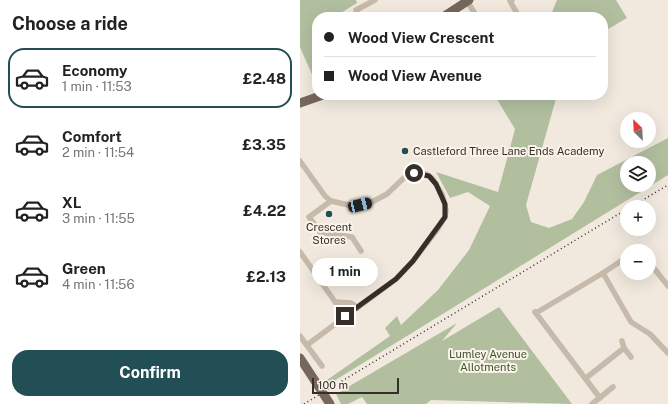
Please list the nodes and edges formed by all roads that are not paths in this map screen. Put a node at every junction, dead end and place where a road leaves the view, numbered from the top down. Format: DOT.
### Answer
graph roads {
  1 [pos="375,0"];
  2 [pos="512,0"];
  3 [pos="468,1"];
  4 [pos="357,12"];
  5 [pos="452,12"];
  6 [pos="474,12"];
  7 [pos="516,12"];
  8 [pos="312,99"];
  9 [pos="300,103"];
  10 [pos="300,161"];
  11 [pos="331,201"];
  12 [pos="361,250"];
  13 [pos="300,252"];
  14 [pos="620,262"];
  15 [pos="656,271"];
  16 [pos="603,273"];
  17 [pos="668,286"];
  18 [pos="335,302"];
  19 [pos="358,308"];
  20 [pos="345,316"];
  21 [pos="300,336"];
  22 [pos="622,341"];
  23 [pos="307,345"];
  24 [pos="666,346"];
  25 [pos="624,348"];
  26 [pos="668,353"];
  27 [pos="631,357"];
  28 [pos="300,358"];
  29 [pos="322,366"];
  30 [pos="586,378"];
  31 [pos="613,387"];
  32 [pos="600,398"];
  33 [pos="330,404"];
  34 [pos="592,404"];
  1 -- 4 [label="street"];
  2 -- 7 [label="street"];
  3 -- 5 [label="main road"];
  3 -- 6 [label="street"];
  8 -- 9 [label="main road"];
  10 -- 11 [label="street"];
  11 -- 12 [label="street"];
  11 -- 19 [label="street"];
  13 -- 18 [label="street"];
  14 -- 16 [label="street"];
  15 -- 17 [label="street"];
  16 -- 24 [label="street"];
  16 -- 30 [label="street"];
  18 -- 19 [label="street"];
  18 -- 20 [label="street"];
  19 -- 20 [label="street"];
  20 -- 23 [label="street"];
  21 -- 23 [label="street"];
  22 -- 25 [label="street"];
  23 -- 29 [label="street"];
  24 -- 26 [label="street"];
  25 -- 27 [label="street"];
  25 -- 30 [label="street"];
  28 -- 33 [label="main road, bridge"];
  30 -- 32 [label="street"];
  31 -- 32 [label="street"];
  32 -- 34 [label="street"];
}
